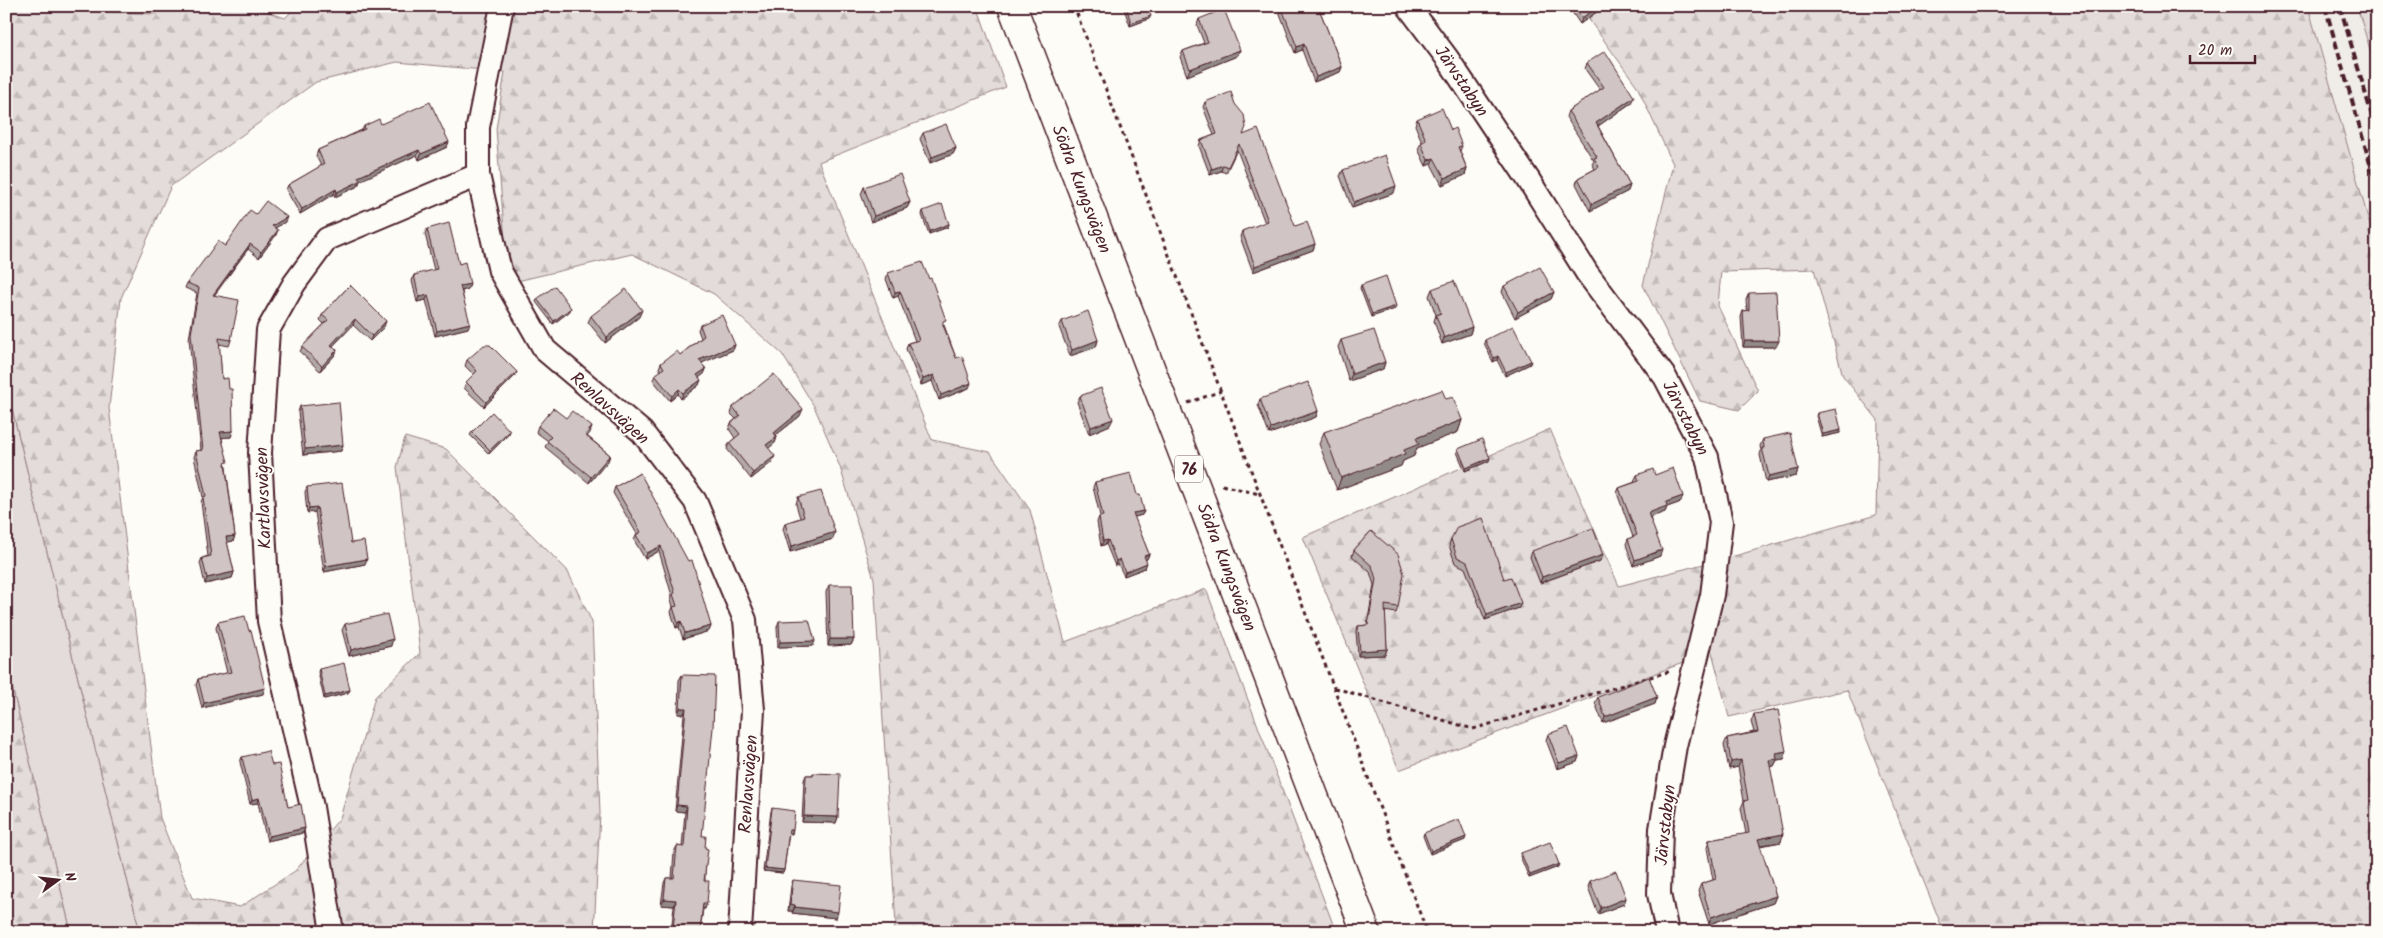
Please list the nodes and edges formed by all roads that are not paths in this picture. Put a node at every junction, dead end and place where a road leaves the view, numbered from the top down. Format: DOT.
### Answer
graph roads {
  1 [pos="502,6"];
  2 [pos="1012,6"];
  3 [pos="1408,6"];
  4 [pos="478,175"];
  5 [pos="332,932"];
  6 [pos="740,932"];
  7 [pos="1366,932"];
  8 [pos="1667,932"];
  1 -- 4 [label="street, Renlavsvägen"];
  2 -- 7 [label="main road, Södra Kungsvägen / 76"];
  3 -- 8 [label="street, Järvstabyn"];
  4 -- 5 [label="street, Kartlavsvägen"];
  4 -- 6 [label="street, Renlavsvägen"];
}
